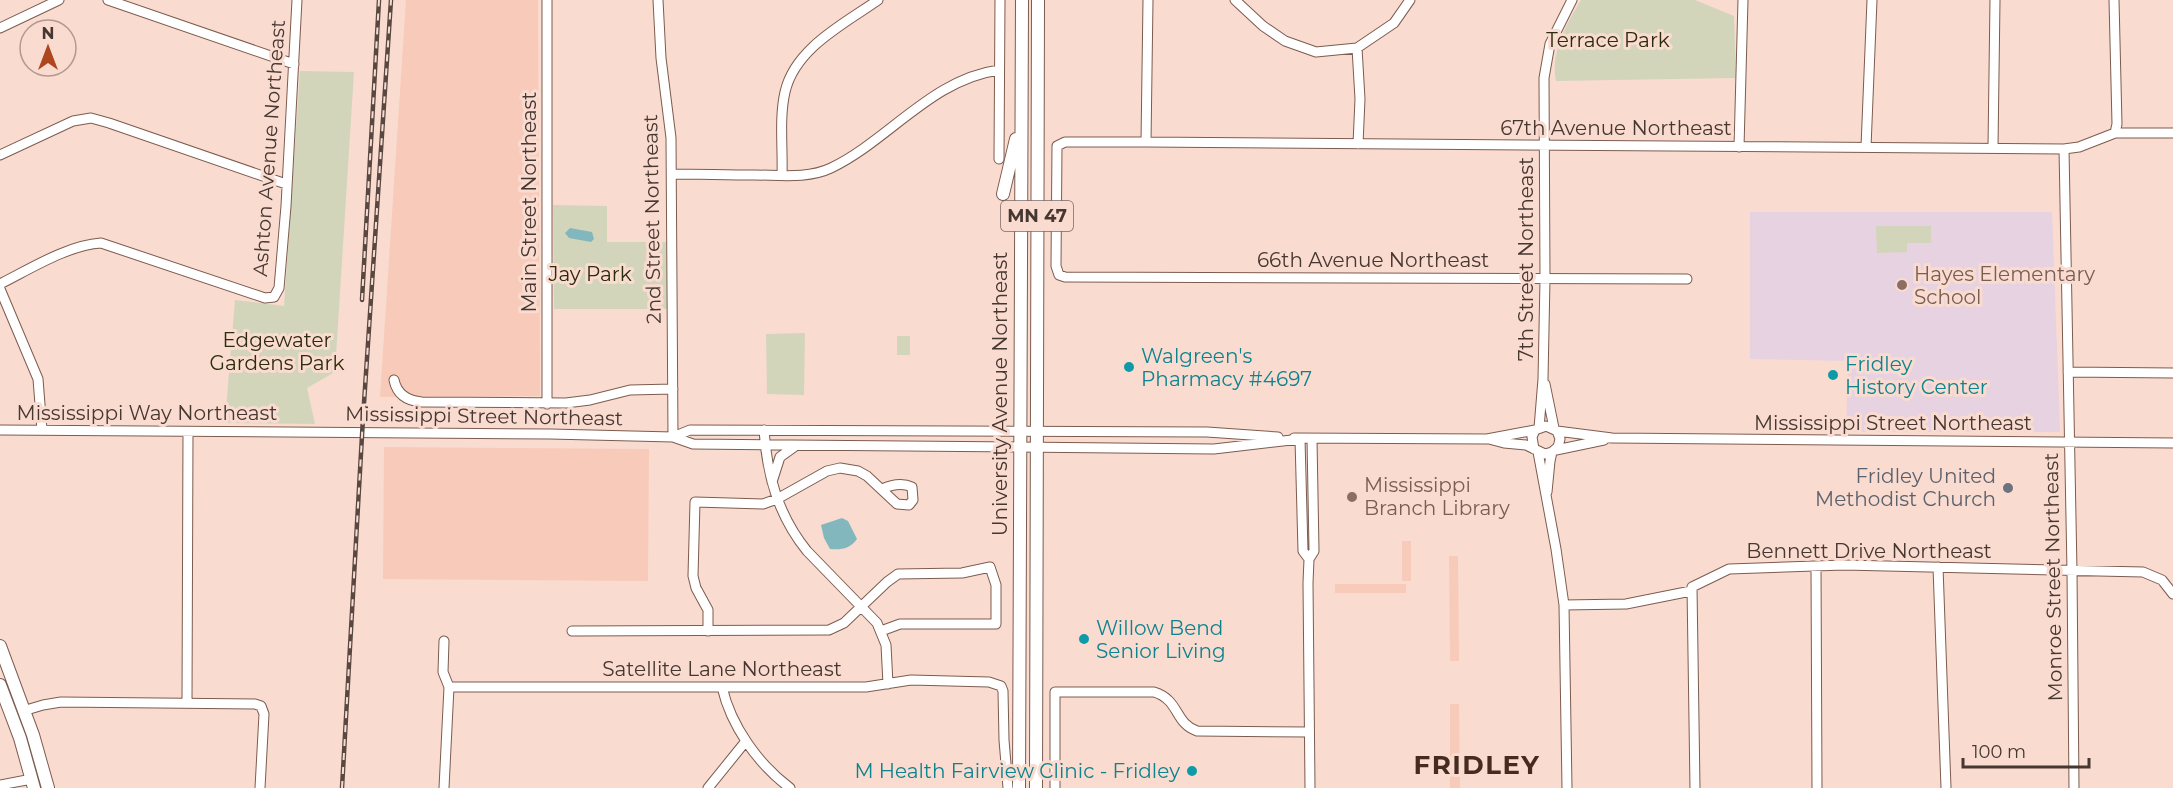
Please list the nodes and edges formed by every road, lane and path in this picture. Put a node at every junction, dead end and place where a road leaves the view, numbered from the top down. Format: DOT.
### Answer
graph roads {
  1 [pos="60,0"];
  2 [pos="108,0"];
  3 [pos="297,0"];
  4 [pos="547,0"];
  5 [pos="658,0"];
  6 [pos="878,0"];
  7 [pos="1000,0"];
  8 [pos="1022,0"];
  9 [pos="1038,0"];
  10 [pos="1148,0"];
  11 [pos="1234,0"];
  12 [pos="1410,0"];
  13 [pos="1572,0"];
  14 [pos="1743,0"];
  15 [pos="1872,0"];
  16 [pos="1995,0"];
  17 [pos="2114,0"];
  18 [pos="0,28"];
  19 [pos="1357,48"];
  20 [pos="294,64"];
  21 [pos="999,70"];
  22 [pos="1021,118"];
  23 [pos="2115,133"];
  24 [pos="2173,133"];
  25 [pos="1146,142"];
  26 [pos="1358,144"];
  27 [pos="1544,145"];
  28 [pos="1739,147"];
  29 [pos="1866,147"];
  30 [pos="1993,147"];
  31 [pos="2064,149"];
  32 [pos="0,155"];
  33 [pos="999,159"];
  34 [pos="672,174"];
  35 [pos="782,175"];
  36 [pos="286,184"];
  37 [pos="1003,194"];
  38 [pos="1059,275"];
  39 [pos="1545,279"];
  40 [pos="1687,279"];
  41 [pos="0,284"];
  42 [pos="0,289"];
  43 [pos="2068,372"];
  44 [pos="2173,372"];
  45 [pos="1543,379"];
  46 [pos="394,380"];
  47 [pos="674,389"];
  48 [pos="547,404"];
  49 [pos="1537,429"];
  50 [pos="0,430"];
  51 [pos="42,430"];
  52 [pos="764,430"];
  53 [pos="1019,430"];
  54 [pos="1555,430"];
  55 [pos="1036,431"];
  56 [pos="188,432"];
  57 [pos="294,432"];
  58 [pos="673,437"];
  59 [pos="1612,438"];
  60 [pos="1300,439"];
  61 [pos="1312,439"];
  62 [pos="1487,439"];
  63 [pos="2069,442"];
  64 [pos="2173,443"];
  65 [pos="765,446"];
  66 [pos="796,446"];
  67 [pos="1018,448"];
  68 [pos="1036,448"];
  69 [pos="1536,450"];
  70 [pos="1554,451"];
  71 [pos="772,484"];
  72 [pos="882,489"];
  73 [pos="1546,497"];
  74 [pos="777,499"];
  75 [pos="1309,560"];
  76 [pos="1816,566"];
  77 [pos="1938,567"];
  78 [pos="2072,571"];
  79 [pos="1692,587"];
  80 [pos="2173,594"];
  81 [pos="1564,605"];
  82 [pos="862,606"];
  83 [pos="572,631"];
  84 [pos="708,631"];
  85 [pos="881,631"];
  86 [pos="444,641"];
  87 [pos="0,646"];
  88 [pos="888,684"];
  89 [pos="0,685"];
  90 [pos="449,687"];
  91 [pos="722,687"];
  92 [pos="187,703"];
  93 [pos="23,711"];
  94 [pos="1309,732"];
  95 [pos="746,741"];
  96 [pos="33,783"];
  97 [pos="0,785"];
  98 [pos="48,788"];
  99 [pos="260,788"];
  100 [pos="444,788"];
  101 [pos="708,788"];
  102 [pos="790,788"];
  103 [pos="1008,788"];
  104 [pos="1018,788"];
  105 [pos="1036,788"];
  106 [pos="1055,788"];
  107 [pos="1310,788"];
  108 [pos="1567,788"];
  109 [pos="1695,788"];
  110 [pos="1817,788"];
  111 [pos="1946,788"];
  112 [pos="2074,788"];
  1 -- 18 [label="street"];
  2 -- 20 [label="street"];
  3 -- 20 [label="street, Ashton Avenue Northeast"];
  4 -- 48 [label="street, Main Street Northeast"];
  5 -- 34 [label="street, 2nd Street Northeast"];
  6 -- 35 [label="street"];
  7 -- 21 [label="street"];
  8 -- 22 [label="main road, University Avenue Northeast / MN 47"];
  9 -- 55 [label="main road, University Avenue Northeast / MN 47"];
  10 -- 25 [label="street"];
  11 -- 19 [label="street"];
  12 -- 19 [label="street"];
  13 -- 27 [label="street, 7th Street Northeast"];
  14 -- 28 [label="street"];
  15 -- 29 [label="street"];
  16 -- 30 [label="street"];
  17 -- 23 [label="street"];
  19 -- 26 [label="street"];
  20 -- 36 [label="street, Ashton Avenue Northeast"];
  21 -- 33 [label="street"];
  21 -- 35 [label="street"];
  22 -- 37 [label="main road"];
  22 -- 53 [label="main road, University Avenue Northeast / MN 47"];
  23 -- 24 [label="street, 67th Avenue Northeast"];
  23 -- 31 [label="street, 67th Avenue Northeast"];
  25 -- 26 [label="street, 67th Avenue Northeast"];
  25 -- 38 [label="street, 67th Avenue Northeast"];
  26 -- 27 [label="street, 67th Avenue Northeast"];
  27 -- 28 [label="street, 67th Avenue Northeast"];
  27 -- 39 [label="street, 7th Street Northeast"];
  28 -- 29 [label="street, 67th Avenue Northeast"];
  29 -- 30 [label="street, 67th Avenue Northeast"];
  30 -- 31 [label="street, 67th Avenue Northeast"];
  31 -- 43 [label="street, Monroe Street Northeast"];
  32 -- 36 [label="street"];
  34 -- 35 [label="street"];
  34 -- 47 [label="street, 2nd Street Northeast"];
  36 -- 41 [label="street, Ashton Avenue Northeast"];
  38 -- 39 [label="street, 66th Avenue Northeast"];
  39 -- 40 [label="street, 66th Avenue Northeast"];
  39 -- 45 [label="street, 7th Street Northeast"];
  42 -- 51 [label="street"];
  43 -- 44 [label="street"];
  43 -- 63 [label="street, Monroe Street Northeast"];
  45 -- 49 [label="street, 7th Street Northeast"];
  45 -- 54 [label="street, 7th Street Northeast"];
  46 -- 48 [label="street, Mississippi Street Northeast"];
  47 -- 48 [label="street, Mississippi Street Northeast"];
  47 -- 58 [label="street, 2nd Street Northeast"];
  49 -- 54 [label="street"];
  49 -- 62 [label="street, Mississippi Street Northeast"];
  49 -- 69 [label="street"];
  50 -- 51 [label="street, Mississippi Way Northeast"];
  51 -- 56 [label="street, Mississippi Way Northeast"];
  52 -- 53 [label="street, Mississippi Street Northeast"];
  52 -- 58 [label="street, Mississippi Street Northeast"];
  52 -- 65 [label="street"];
  53 -- 55 [label="street, Mississippi Street Northeast"];
  53 -- 67 [label="main road, University Avenue Northeast / MN 47"];
  54 -- 59 [label="street, Mississippi Street Northeast"];
  54 -- 70 [label="street"];
  55 -- 60 [label="street, Mississippi Street Northeast"];
  55 -- 68 [label="main road, University Avenue Northeast / MN 47"];
  56 -- 57 [label="street, Mississippi Way Northeast"];
  56 -- 92 [label="street"];
  57 -- 58 [label="street, Mississippi Street Northeast"];
  58 -- 65 [label="street, Mississippi Street Northeast"];
  59 -- 63 [label="street, Mississippi Street Northeast"];
  59 -- 70 [label="street, Mississippi Street Northeast"];
  60 -- 61 [label="street, Mississippi Street Northeast"];
  60 -- 68 [label="street, Mississippi Street Northeast"];
  60 -- 75 [label="street"];
  61 -- 62 [label="street, Mississippi Street Northeast"];
  61 -- 75 [label="street"];
  62 -- 69 [label="street, Mississippi Street Northeast"];
  63 -- 64 [label="street, Mississippi Street Northeast"];
  63 -- 78 [label="street, Monroe Street Northeast"];
  65 -- 66 [label="street, Mississippi Street Northeast"];
  65 -- 71 [label="street"];
  66 -- 67 [label="street, Mississippi Street Northeast"];
  66 -- 71 [label="street"];
  67 -- 68 [label="street, Mississippi Street Northeast"];
  67 -- 104 [label="main road, University Avenue Northeast / MN 47"];
  68 -- 105 [label="main road, University Avenue Northeast / MN 47"];
  69 -- 70 [label="street"];
  69 -- 73 [label="street"];
  70 -- 73 [label="street"];
  71 -- 74 [label="street"];
  72 -- 74 [label="street"];
  73 -- 81 [label="street"];
  74 -- 82 [label="street"];
  74 -- 84 [label="street"];
  75 -- 94 [label="street"];
  76 -- 77 [label="street, Bennett Drive Northeast"];
  76 -- 79 [label="street, Bennett Drive Northeast"];
  76 -- 110 [label="street"];
  77 -- 78 [label="street, Bennett Drive Northeast"];
  77 -- 111 [label="street"];
  78 -- 80 [label="street, Bennett Drive Northeast"];
  78 -- 112 [label="street, Monroe Street Northeast"];
  79 -- 81 [label="street, Bennett Drive Northeast"];
  79 -- 109 [label="street"];
  81 -- 108 [label="street"];
  82 -- 84 [label="street"];
  82 -- 85 [label="street"];
  82 -- 85 [label="street"];
  83 -- 84 [label="street"];
  85 -- 88 [label="street"];
  86 -- 90 [label="street"];
  87 -- 93 [label="main road"];
  88 -- 91 [label="street, Satellite Lane Northeast"];
  88 -- 103 [label="street, Satellite Lane Northeast"];
  89 -- 96 [label="main road"];
  90 -- 91 [label="street, Satellite Lane Northeast"];
  90 -- 100 [label="street"];
  91 -- 95 [label="street"];
  92 -- 93 [label="street"];
  92 -- 99 [label="street"];
  93 -- 98 [label="main road"];
  94 -- 106 [label="street"];
  94 -- 107 [label="street"];
  95 -- 101 [label="street"];
  95 -- 102 [label="street"];
  96 -- 97 [label="street"];
}
